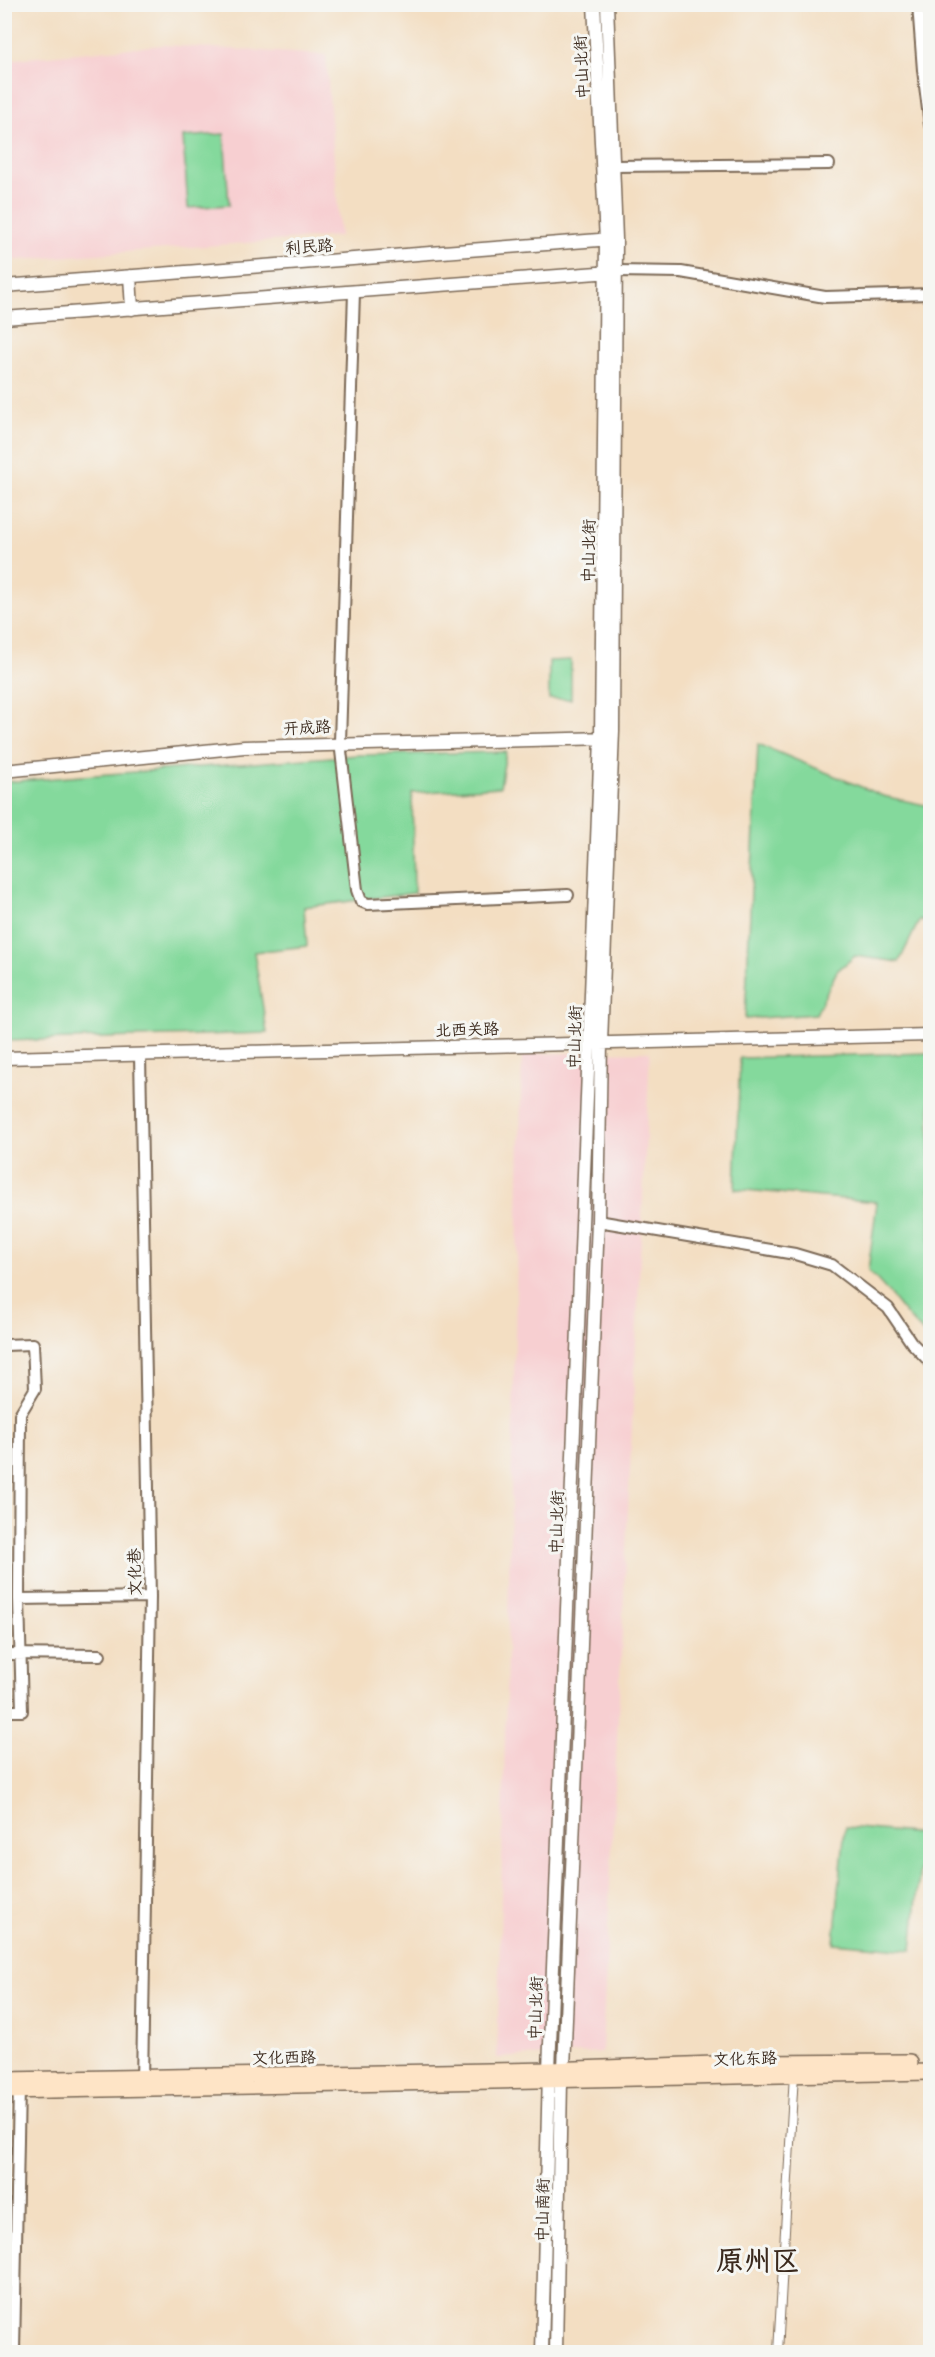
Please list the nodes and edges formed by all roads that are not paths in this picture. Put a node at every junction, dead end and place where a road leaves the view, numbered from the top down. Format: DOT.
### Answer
graph roads {
  1 [pos="594,4"];
  2 [pos="607,4"];
  3 [pos="918,4"];
  4 [pos="929,102"];
  5 [pos="930,125"];
  6 [pos="829,165"];
  7 [pos="613,166"];
  8 [pos="611,240"];
  9 [pos="610,272"];
  10 [pos="130,276"];
  11 [pos="4,286"];
  12 [pos="354,292"];
  13 [pos="930,294"];
  14 [pos="132,309"];
  15 [pos="4,318"];
  16 [pos="606,738"];
  17 [pos="340,742"];
  18 [pos="4,771"];
  19 [pos="568,895"];
  20 [pos="930,1035"];
  21 [pos="596,1043"];
  22 [pos="140,1055"];
  23 [pos="4,1058"];
  24 [pos="598,1221"];
  25 [pos="4,1345"];
  26 [pos="930,1362"];
  27 [pos="150,1597"];
  28 [pos="19,1599"];
  29 [pos="4,1654"];
  30 [pos="20,1654"];
  31 [pos="100,1655"];
  32 [pos="4,1711"];
  33 [pos="930,2062"];
  34 [pos="930,2072"];
  35 [pos="794,2074"];
  36 [pos="556,2075"];
  37 [pos="142,2083"];
  38 [pos="12,2086"];
  39 [pos="14,2352"];
  40 [pos="542,2352"];
  41 [pos="555,2352"];
  42 [pos="778,2352"];
  1 -- 8 [label="street, 中山北街"];
  2 -- 7 [label="street, 中山北街"];
  3 -- 4 [label="street"];
  4 -- 5 [label="street"];
  6 -- 7 [label="street"];
  7 -- 8 [label="street, 中山北街"];
  8 -- 9 [label="street, 中山北街"];
  8 -- 10 [label="street, 利民路"];
  9 -- 12 [label="street"];
  9 -- 13 [label="street"];
  9 -- 16 [label="street, 中山北街"];
  10 -- 11 [label="street, 利民路"];
  10 -- 14 [label="street"];
  12 -- 14 [label="street"];
  12 -- 17 [label="street"];
  14 -- 15 [label="street"];
  16 -- 17 [label="street, 开成路"];
  16 -- 21 [label="street, 中山北街"];
  17 -- 18 [label="street, 开成路"];
  17 -- 19 [label="street"];
  20 -- 21 [label="street, 北西关路"];
  21 -- 22 [label="street, 北西关路"];
  21 -- 24 [label="street, 中山北街"];
  21 -- 36 [label="street, 中山北街"];
  22 -- 23 [label="street, 北西关路"];
  22 -- 27 [label="street, 文化巷"];
  24 -- 26 [label="street"];
  24 -- 36 [label="street, 中山北街"];
  25 -- 28 [label="street"];
  27 -- 28 [label="street"];
  27 -- 37 [label="street, 文化巷"];
  28 -- 30 [label="street"];
  29 -- 30 [label="street"];
  30 -- 31 [label="street"];
  30 -- 32 [label="street"];
  33 -- 36 [label="main road, 文化东路"];
  34 -- 35 [label="main road, 文化东路"];
  35 -- 36 [label="main road, 文化东路"];
  35 -- 42 [label="street"];
  36 -- 37 [label="main road, 文化西路"];
  36 -- 40 [label="street, 中山南街"];
  36 -- 41 [label="street, 中山南街"];
  37 -- 38 [label="main road, 文化西路"];
  38 -- 39 [label="street"];
}
